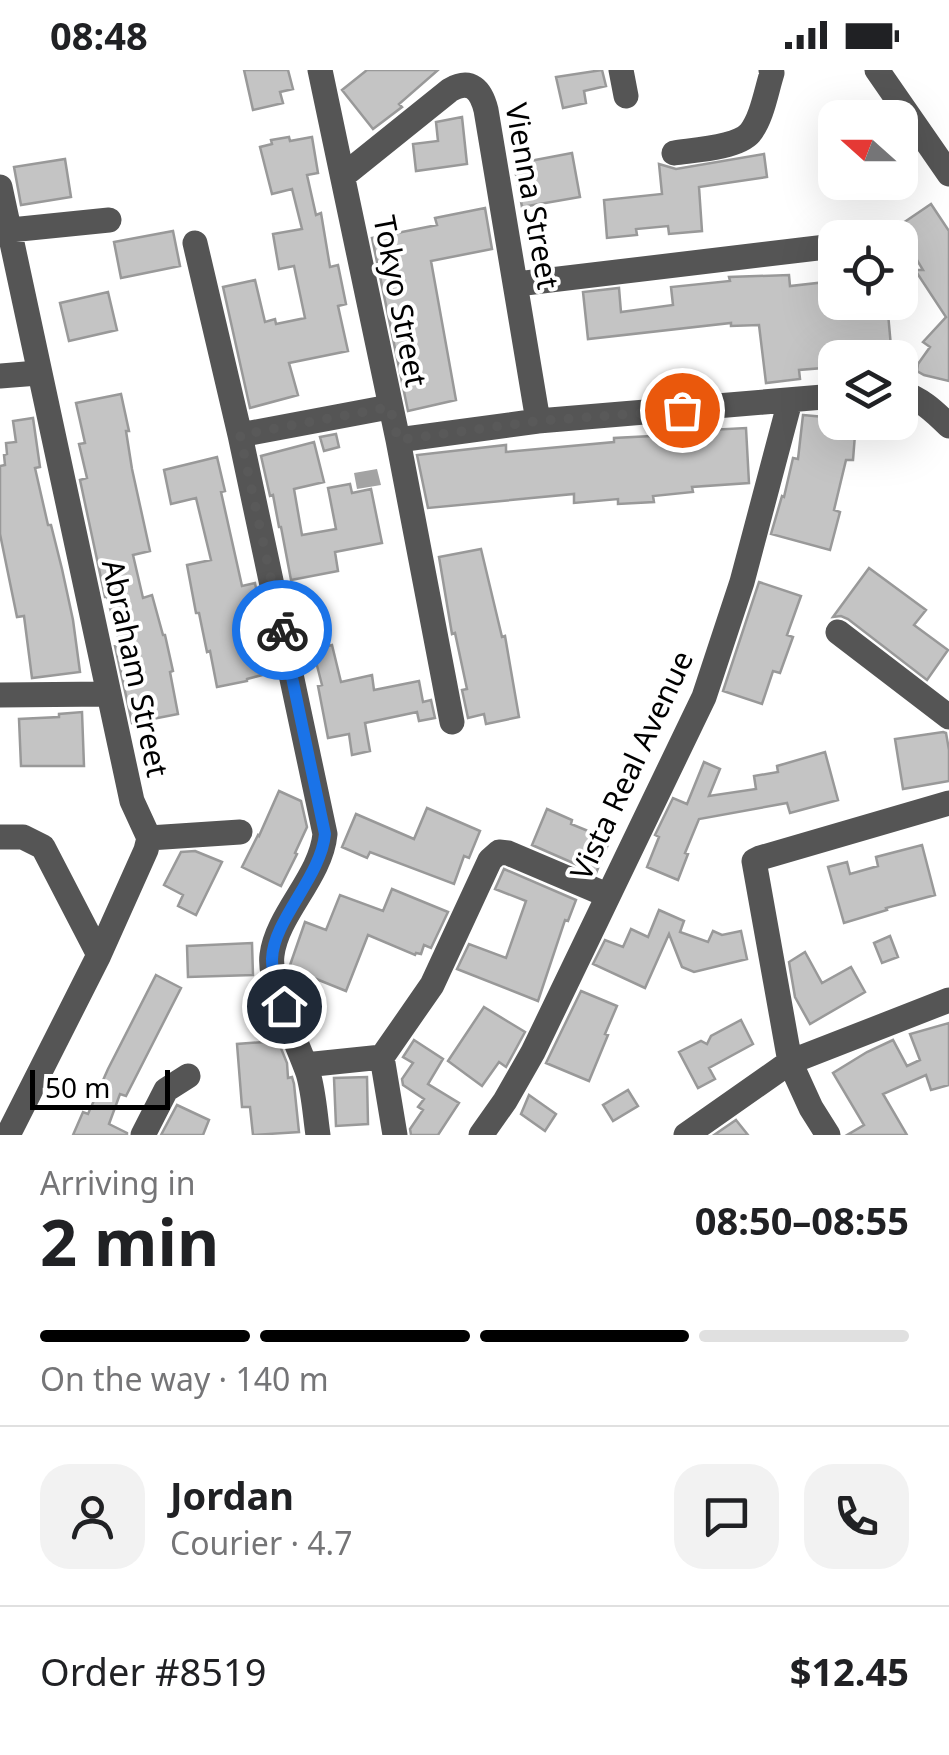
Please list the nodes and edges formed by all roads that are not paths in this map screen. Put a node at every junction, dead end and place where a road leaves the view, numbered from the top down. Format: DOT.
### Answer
graph roads {
  1 [pos="772,70"];
  2 [pos="876,70"];
  3 [pos="321,72"];
  4 [pos="674,154"];
  5 [pos="949,174"];
  6 [pos="343,176"];
  7 [pos="0,186"];
  8 [pos="109,220"];
  9 [pos="5,231"];
  10 [pos="196,242"];
  11 [pos="818,248"];
  12 [pos="516,284"];
  13 [pos="38,373"];
  14 [pos="0,376"];
  15 [pos="818,398"];
  16 [pos="918,399"];
  17 [pos="790,401"];
  18 [pos="390,407"];
  19 [pos="538,421"];
  20 [pos="949,426"];
  21 [pos="240,435"];
  22 [pos="398,440"];
  23 [pos="838,632"];
  24 [pos="109,694"];
  25 [pos="0,695"];
  26 [pos="949,717"];
  27 [pos="452,722"];
  28 [pos="949,802"];
  29 [pos="240,832"];
  30 [pos="0,837"];
  31 [pos="149,838"];
  32 [pos="607,895"];
  33 [pos="98,955"];
  34 [pos="949,1000"];
  35 [pos="382,1057"];
  36 [pos="790,1062"];
  37 [pos="305,1065"];
  38 [pos="188,1076"];
  39 [pos="9,1117"];
  40 [pos="143,1135"];
  41 [pos="318,1135"];
  42 [pos="395,1135"];
  43 [pos="481,1135"];
  44 [pos="686,1135"];
  45 [pos="828,1135"];
  1 -- 4 [label="street"];
  2 -- 5 [label="street"];
  3 -- 6 [label="street, Tokyo Street"];
  6 -- 12 [label="street, Vienna Street"];
  6 -- 18 [label="street, Tokyo Street"];
  7 -- 9 [label="street, Abraham Street"];
  8 -- 9 [label="street"];
  9 -- 13 [label="street, Abraham Street"];
  10 -- 21 [label="street"];
  11 -- 12 [label="street"];
  12 -- 19 [label="street, Vienna Street"];
  13 -- 14 [label="street"];
  13 -- 24 [label="street, Abraham Street"];
  15 -- 17 [label="street"];
  16 -- 20 [label="street"];
  17 -- 19 [label="street"];
  17 -- 32 [label="street, Vista Real Avenue"];
  18 -- 21 [label="street"];
  18 -- 22 [label="street, Tokyo Street"];
  19 -- 22 [label="street"];
  21 -- 37 [label="street"];
  22 -- 27 [label="street, Tokyo Street"];
  23 -- 26 [label="street"];
  24 -- 25 [label="street"];
  24 -- 31 [label="street, Abraham Street"];
  28 -- 36 [label="street"];
  29 -- 31 [label="street"];
  30 -- 33 [label="street"];
  31 -- 33 [label="street"];
  32 -- 35 [label="street"];
  32 -- 43 [label="street, Vista Real Avenue"];
  33 -- 39 [label="street"];
  34 -- 36 [label="street"];
  35 -- 37 [label="street"];
  35 -- 42 [label="street"];
  36 -- 44 [label="street"];
  36 -- 45 [label="street"];
  37 -- 41 [label="street"];
  38 -- 40 [label="street"];
}
